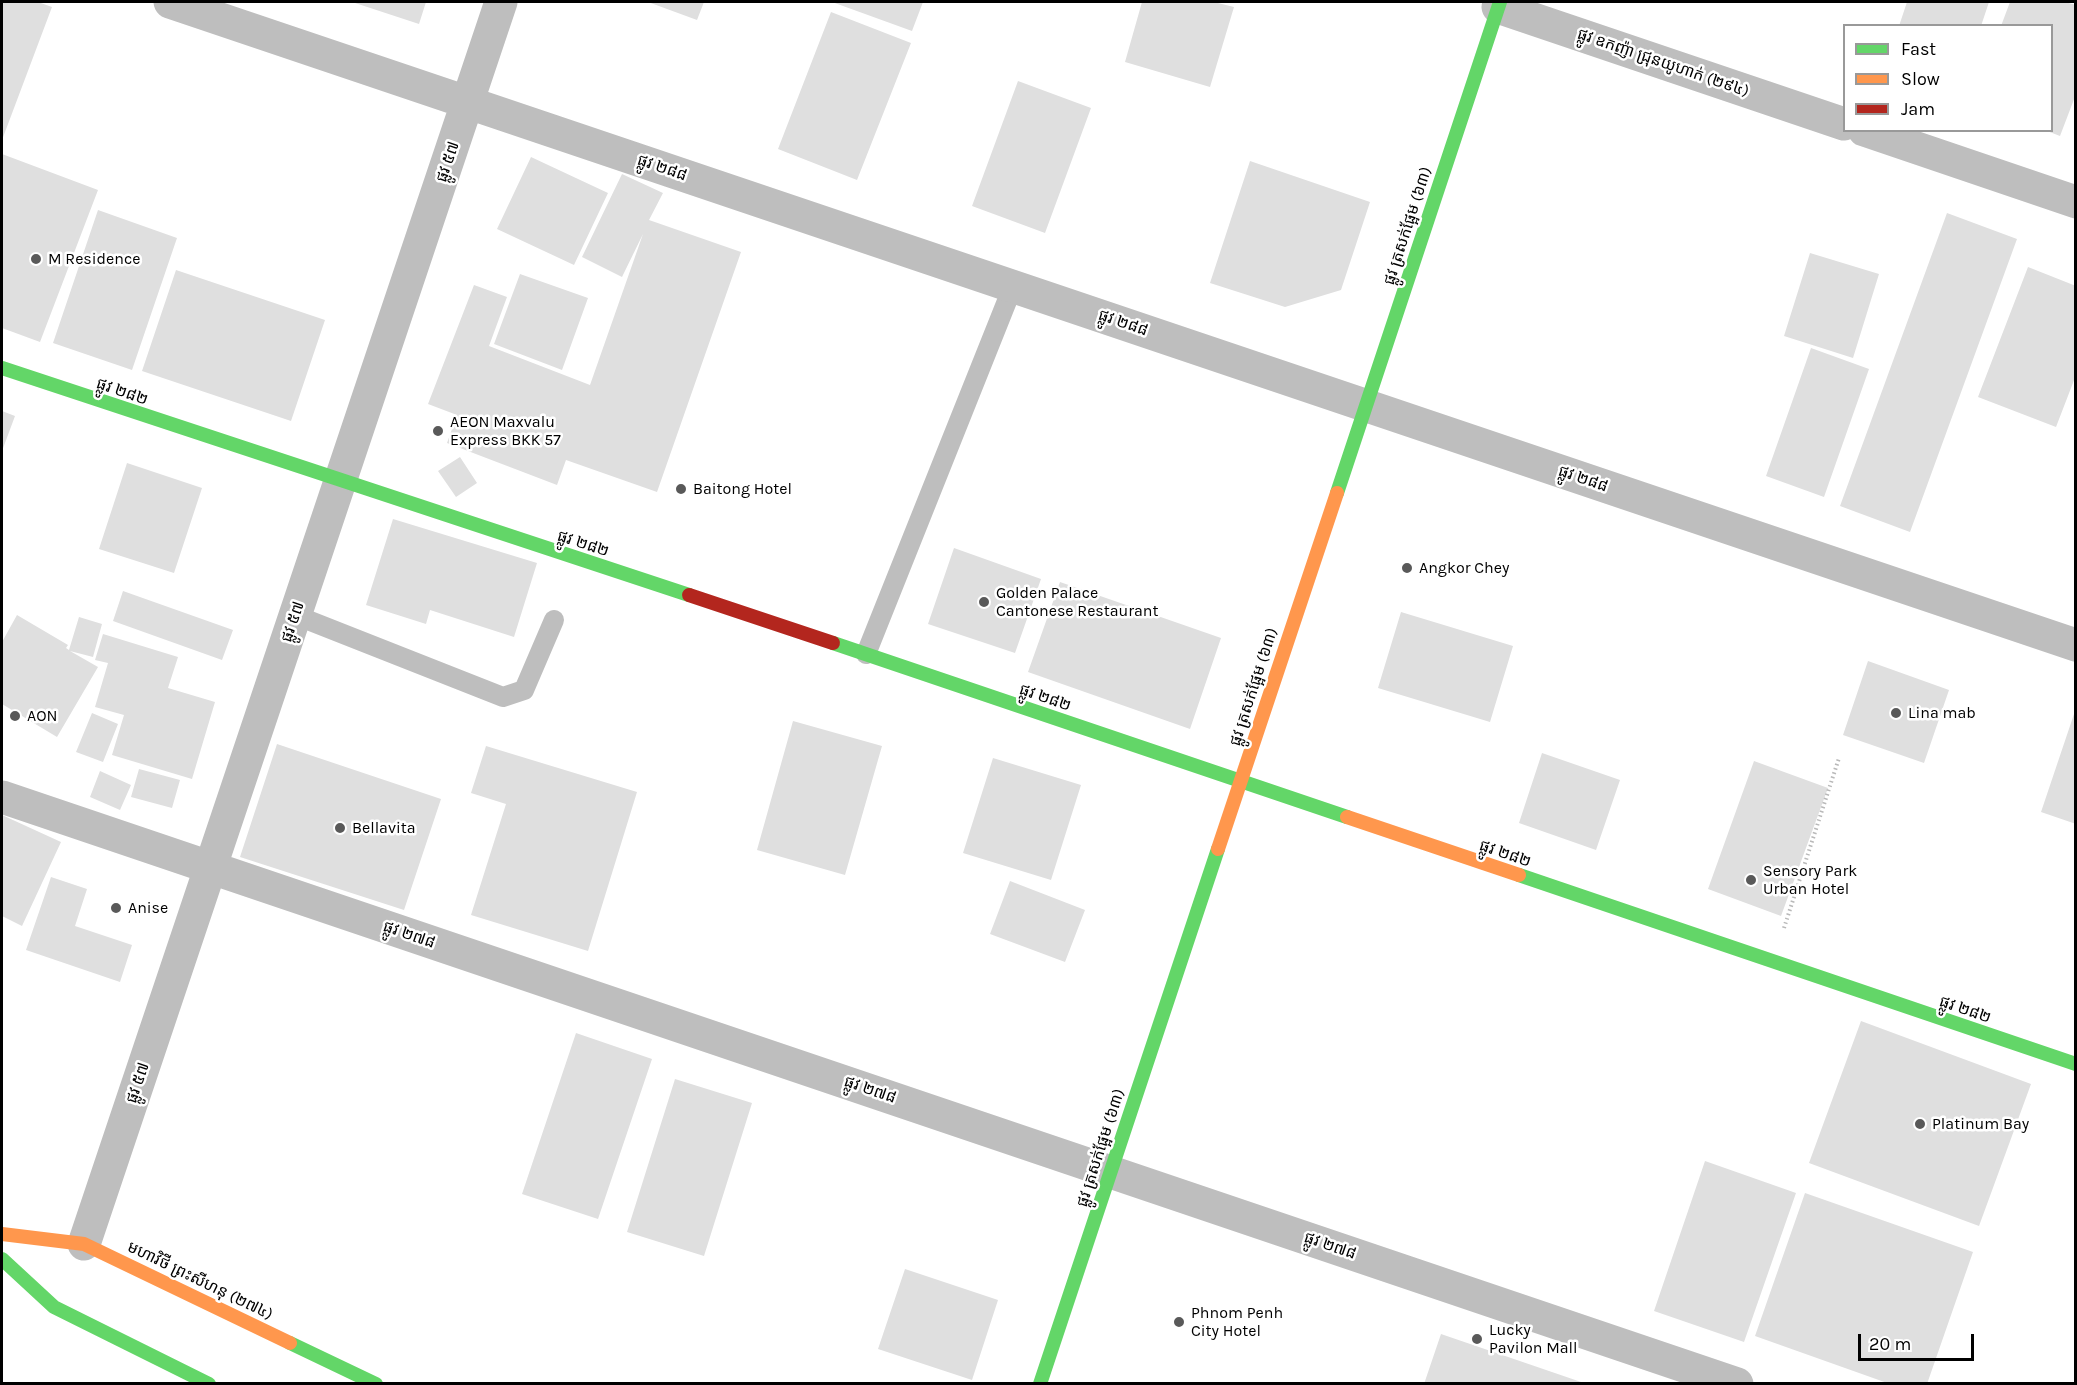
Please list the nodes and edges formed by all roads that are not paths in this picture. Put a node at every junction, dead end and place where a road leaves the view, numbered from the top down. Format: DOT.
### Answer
graph roads {
  1 [pos="170,2"];
  2 [pos="501,2"];
  3 [pos="1493,3"];
  4 [pos="468,102"];
  5 [pos="1843,123"];
  6 [pos="1870,132"];
  7 [pos="2076,202"];
  8 [pos="1013,286"];
  9 [pos="2,368"];
  10 [pos="1365,405"];
  11 [pos="340,482"];
  12 [pos="295,615"];
  13 [pos="554,620"];
  14 [pos="2076,645"];
  15 [pos="866,654"];
  16 [pos="1240,782"];
  17 [pos="2,797"];
  18 [pos="210,868"];
  19 [pos="2076,1064"];
  20 [pos="1111,1172"];
  21 [pos="2,1234"];
  22 [pos="84,1244"];
  23 [pos="2,1260"];
  24 [pos="209,1383"];
  25 [pos="376,1383"];
  26 [pos="1040,1383"];
  27 [pos="1737,1383"];
  1 -- 4 [label="street, ផ្លូវ ២៨៨"];
  2 -- 4 [label="street, ផ្លូវ ៥៧"];
  3 -- 5 [label="street, ផ្លូវ ឧកញ៉ា ជ្រុនយូហាក់ (២៩៤)"];
  3 -- 10 [label="street, ផ្លូវ ត្រសក់ផ្អែម (៦៣)"];
  4 -- 8 [label="street, ផ្លូវ ២៨៨"];
  4 -- 11 [label="street, ផ្លូវ ៥៧"];
  6 -- 7 [label="street"];
  8 -- 10 [label="street, ផ្លូវ ២៨៨"];
  8 -- 15 [label="lane"];
  9 -- 11 [label="street, ផ្លូវ ២៨២"];
  10 -- 14 [label="street, ផ្លូវ ២៨៨"];
  10 -- 16 [label="street, ផ្លូវ ត្រសក់ផ្អែម (៦៣)"];
  11 -- 12 [label="street, ផ្លូវ ៥៧"];
  11 -- 15 [label="street, ផ្លូវ ២៨២"];
  12 -- 13 [label="lane"];
  12 -- 18 [label="street, ផ្លូវ ៥៧"];
  15 -- 16 [label="street, ផ្លូវ ២៨២"];
  16 -- 19 [label="street, ផ្លូវ ២៨២"];
  16 -- 20 [label="street, ផ្លូវ ត្រសក់ផ្អែម (៦៣)"];
  17 -- 18 [label="street, ផ្លូវ ២៧៨"];
  18 -- 20 [label="street, ផ្លូវ ២៧៨"];
  18 -- 22 [label="street, ផ្លូវ ៥៧"];
  20 -- 26 [label="street, ផ្លូវ ត្រសក់ផ្អែម (៦៣)"];
  20 -- 27 [label="street, ផ្លូវ ២៧៨"];
  21 -- 22 [label="street, មហាវិថី ព្រះសីហនុ (២៧៤)"];
  22 -- 25 [label="street, មហាវិថី ព្រះសីហនុ (២៧៤)"];
  23 -- 24 [label="street"];
}
